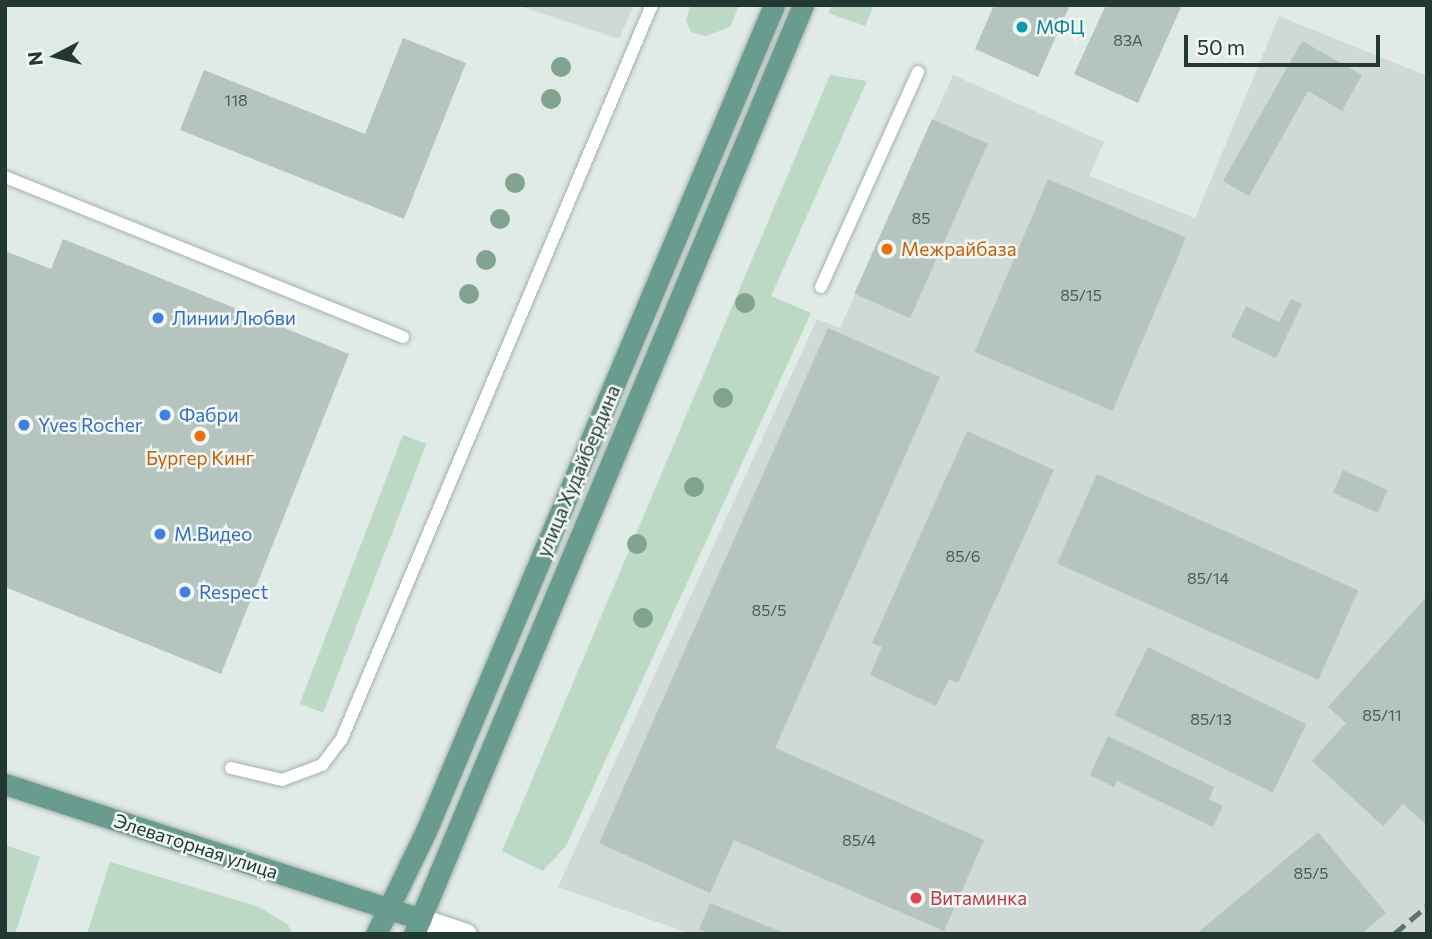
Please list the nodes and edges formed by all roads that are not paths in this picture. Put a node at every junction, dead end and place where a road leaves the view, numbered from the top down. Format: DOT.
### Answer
graph roads {
  1 [pos="652,5"];
  2 [pos="774,5"];
  3 [pos="803,5"];
  4 [pos="918,72"];
  5 [pos="5,177"];
  6 [pos="821,287"];
  7 [pos="403,337"];
  8 [pos="230,768"];
  9 [pos="5,784"];
  10 [pos="388,907"];
  11 [pos="417,926"];
  12 [pos="376,934"];
  13 [pos="466,934"];
  1 -- 8 [label="lane"];
  2 -- 10 [label="main road, улица Худайбердина"];
  3 -- 11 [label="main road, улица Худайбердина"];
  4 -- 6 [label="lane"];
  5 -- 7 [label="lane"];
  9 -- 10 [label="main road, Элеваторная улица"];
  10 -- 11 [label="main road, Элеваторная улица"];
  10 -- 12 [label="main road, улица Худайбердина"];
  11 -- 13 [label="main road"];
}
